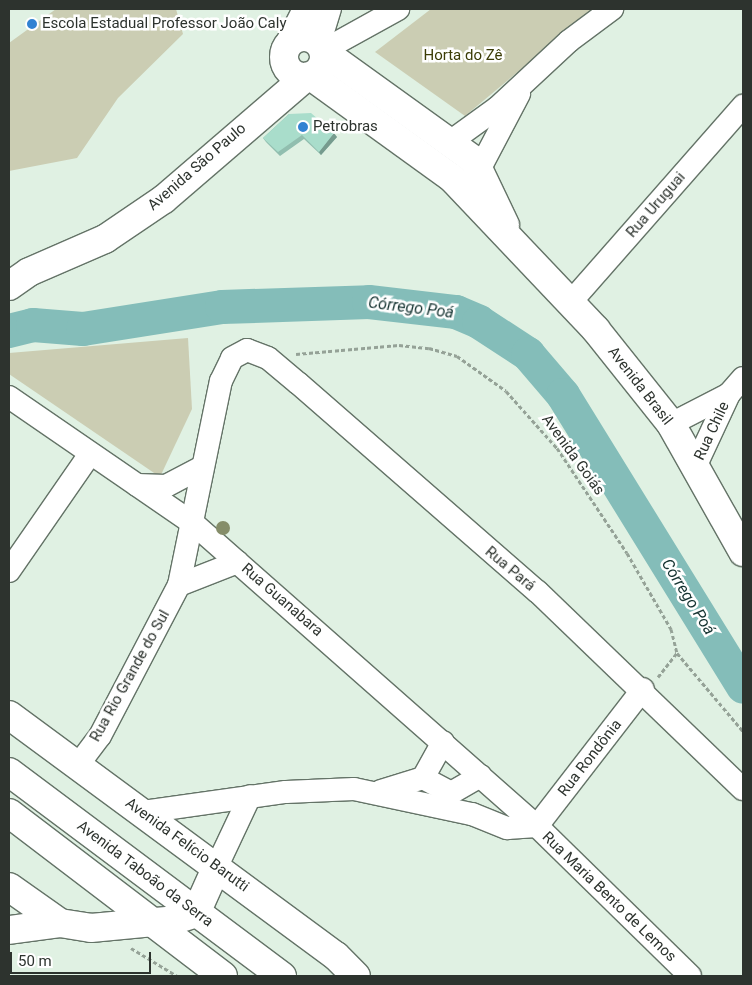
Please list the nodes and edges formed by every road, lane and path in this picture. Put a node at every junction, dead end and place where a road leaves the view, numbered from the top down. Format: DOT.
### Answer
graph roads {
  1 [pos="307,9"];
  2 [pos="327,9"];
  3 [pos="398,9"];
  4 [pos="612,9"];
  5 [pos="314,47"];
  6 [pos="308,77"];
  7 [pos="524,84"];
  8 [pos="743,106"];
  9 [pos="258,114"];
  10 [pos="450,142"];
  11 [pos="480,168"];
  12 [pos="452,178"];
  13 [pos="510,240"];
  14 [pos="15,277"];
  15 [pos="569,304"];
  16 [pos="268,358"];
  17 [pos="743,378"];
  18 [pos="728,394"];
  19 [pos="9,397"];
  20 [pos="671,424"];
  21 [pos="90,454"];
  22 [pos="202,467"];
  23 [pos="695,467"];
  24 [pos="137,485"];
  25 [pos="194,524"];
  26 [pos="743,552"];
  27 [pos="238,562"];
  28 [pos="9,571"];
  29 [pos="179,585"];
  30 [pos="678,653"];
  31 [pos="643,689"];
  32 [pos="9,714"];
  33 [pos="743,731"];
  34 [pos="443,742"];
  35 [pos="78,765"];
  36 [pos="9,772"];
  37 [pos="481,776"];
  38 [pos="423,778"];
  39 [pos="743,789"];
  40 [pos="380,791"];
  41 [pos="250,796"];
  42 [pos="450,801"];
  43 [pos="142,812"];
  44 [pos="9,814"];
  45 [pos="537,826"];
  46 [pos="217,866"];
  47 [pos="9,887"];
  48 [pos="196,913"];
  49 [pos="60,923"];
  50 [pos="154,925"];
  51 [pos="9,930"];
  52 [pos="122,944"];
  53 [pos="336,956"];
  54 [pos="177,976"];
  55 [pos="223,976"];
  56 [pos="282,976"];
  57 [pos="356,976"];
  58 [pos="365,976"];
  59 [pos="690,976"];
  1 -- 5 [label="main road, Avenida São Paulo"];
  2 -- 5 [label="main road, Avenida São Paulo"];
  3 -- 5 [label="street"];
  4 -- 7 [label="street"];
  5 -- 6 [label="main road"];
  5 -- 9 [label="main road, Avenida São Paulo"];
  5 -- 10 [label="main road, Avenida Brasil"];
  6 -- 9 [label="main road, Avenida São Paulo"];
  6 -- 12 [label="main road, Avenida Brasil"];
  7 -- 10 [label="street"];
  7 -- 11 [label="street"];
  8 -- 15 [label="street, Rua Uruguai"];
  9 -- 14 [label="main road, Avenida São Paulo"];
  10 -- 11 [label="main road, Avenida Brasil"];
  11 -- 12 [label="main road"];
  11 -- 13 [label="main road, Avenida Brasil"];
  12 -- 13 [label="main road, Avenida Brasil"];
  13 -- 15 [label="main road, Avenida Brasil"];
  15 -- 20 [label="main road, Avenida Brasil"];
  16 -- 22 [label="street, Rua Rio Grande do Sul"];
  16 -- 30 [label="path, Avenida Goiás"];
  16 -- 31 [label="street, Rua Pará"];
  17 -- 18 [label="street, Rua Chile"];
  18 -- 20 [label="street, Rua Chile"];
  18 -- 23 [label="street, Rua Chile"];
  19 -- 21 [label="street, Rua Guanabara"];
  20 -- 23 [label="main road, Avenida Brasil"];
  21 -- 24 [label="street, Rua Guanabara"];
  21 -- 28 [label="street"];
  22 -- 24 [label="street"];
  22 -- 25 [label="street, Rua Rio Grande do Sul"];
  23 -- 26 [label="main road, Avenida Brasil"];
  24 -- 25 [label="street, Rua Guanabara"];
  25 -- 27 [label="street, Rua Guanabara"];
  25 -- 29 [label="street, Rua Rio Grande do Sul"];
  27 -- 29 [label="street"];
  27 -- 34 [label="street, Rua Guanabara"];
  29 -- 35 [label="street, Rua Rio Grande do Sul"];
  30 -- 31 [label="path"];
  30 -- 33 [label="path, Avenida Goiás"];
  31 -- 39 [label="street, Rua Pará"];
  31 -- 45 [label="street, Rua Rondônia"];
  32 -- 35 [label="main road, Avenida Felício Barutti"];
  34 -- 37 [label="street, Rua Guanabara"];
  34 -- 38 [label="street"];
  35 -- 43 [label="main road, Avenida Felício Barutti"];
  36 -- 48 [label="main road, Avenida Taboão da Serra"];
  37 -- 42 [label="street"];
  37 -- 45 [label="street, Rua Guanabara"];
  38 -- 40 [label="street, Rua Maria Bento de Lemos"];
  38 -- 42 [label="street"];
  40 -- 41 [label="street, Rua Maria Bento de Lemos"];
  40 -- 42 [label="street, Rua Maria Bento de Lemos"];
  41 -- 43 [label="street, Rua Maria Bento de Lemos"];
  41 -- 46 [label="street"];
  42 -- 45 [label="street, Rua Maria Bento de Lemos"];
  43 -- 46 [label="main road, Avenida Felício Barutti"];
  44 -- 50 [label="main road"];
  45 -- 59 [label="street, Rua Maria Bento de Lemos"];
  46 -- 48 [label="main road"];
  46 -- 53 [label="main road, Avenida Felício Barutti"];
  47 -- 49 [label="main road"];
  48 -- 50 [label="main road"];
  48 -- 56 [label="main road, Avenida Taboão da Serra"];
  49 -- 50 [label="main road"];
  49 -- 51 [label="main road"];
  50 -- 55 [label="main road"];
  52 -- 54 [label="path"];
  53 -- 57 [label="main road"];
  53 -- 58 [label="street, Avenida Felício Barutti"];
}
